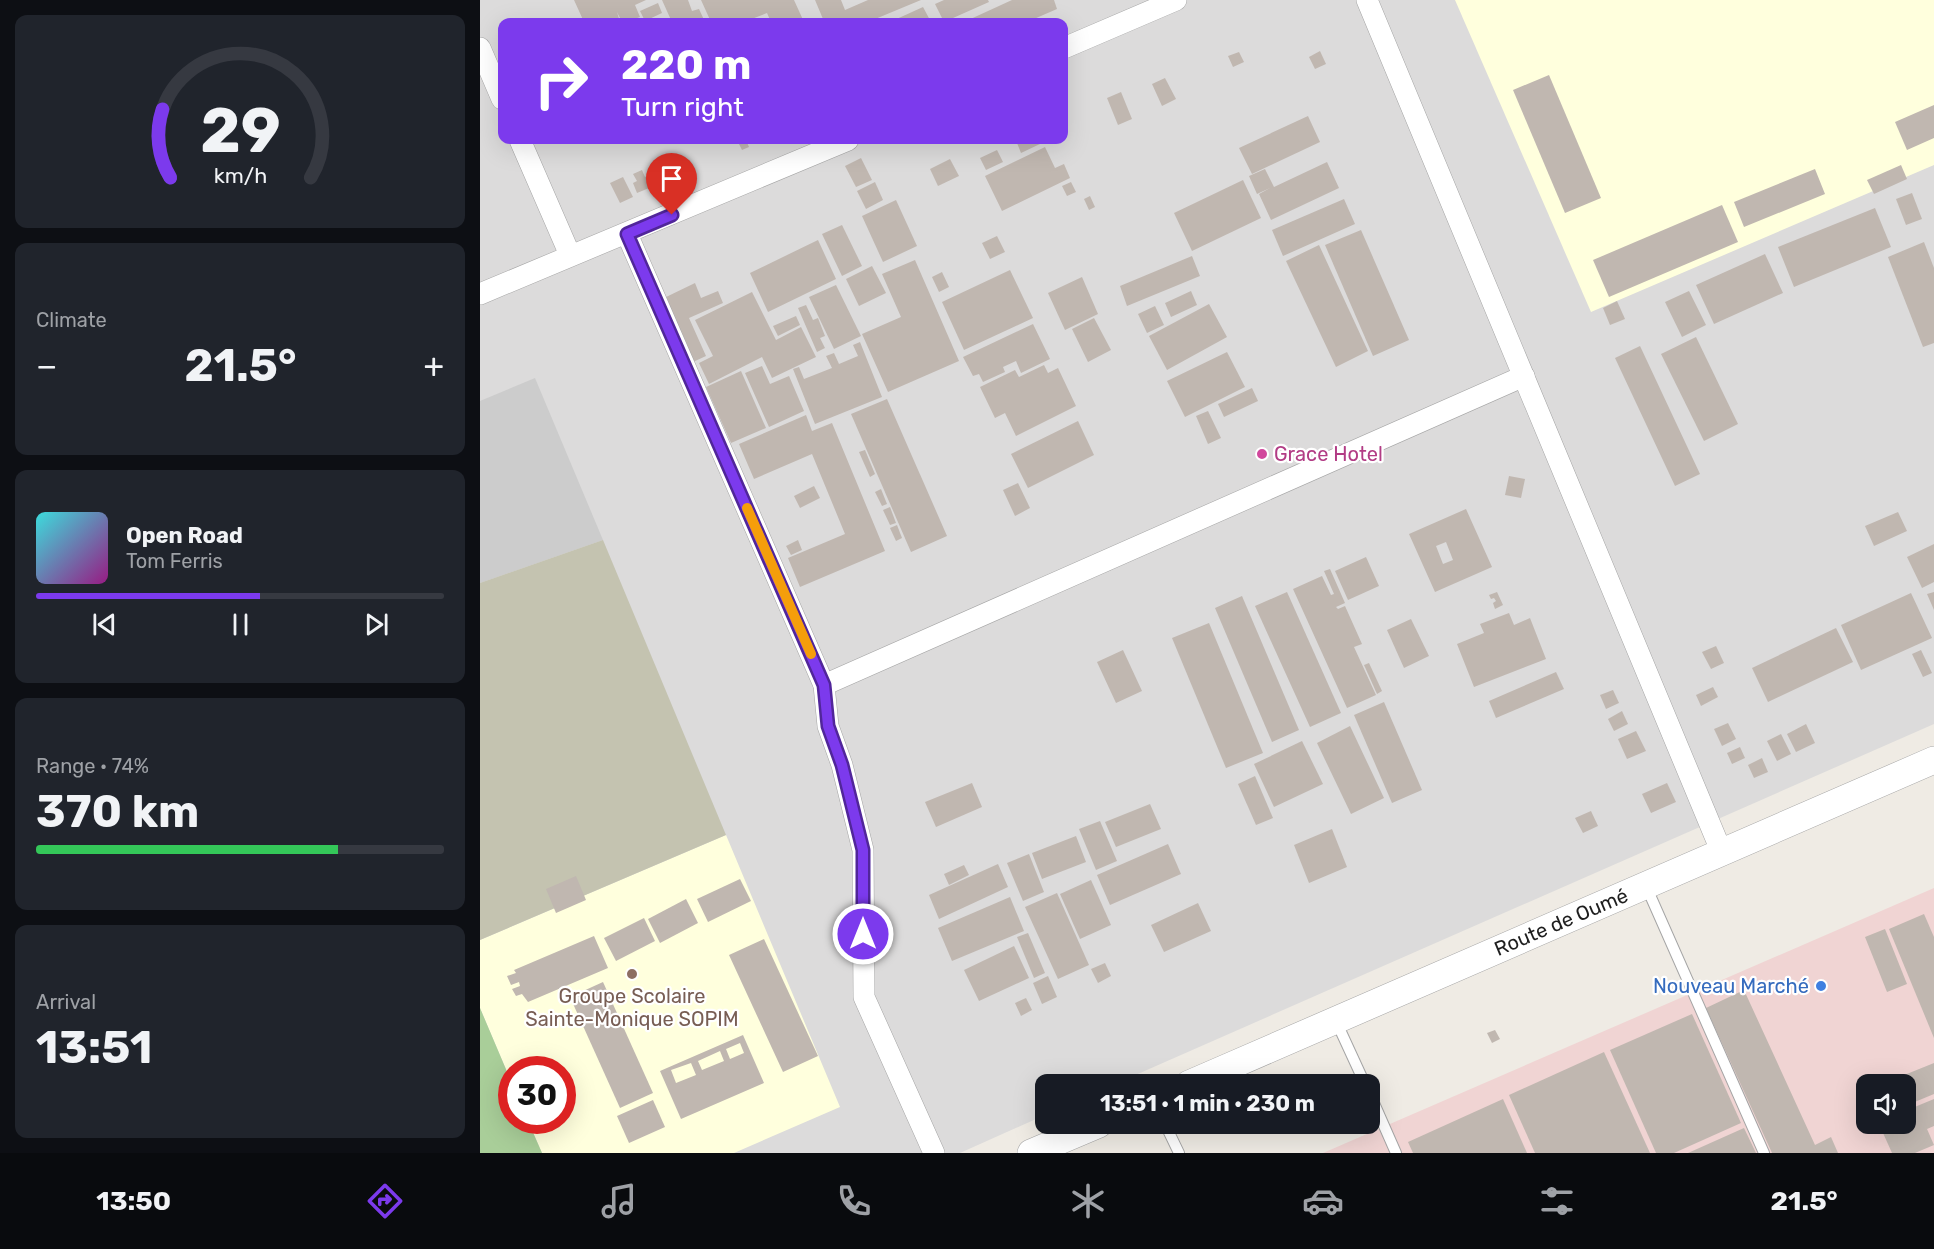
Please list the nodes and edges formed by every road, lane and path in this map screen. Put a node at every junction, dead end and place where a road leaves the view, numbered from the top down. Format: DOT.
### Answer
graph roads {
  1 [pos="1176,0"];
  2 [pos="1367,0"];
  3 [pos="1068,46"];
  4 [pos="480,48"];
  5 [pos="498,90"];
  6 [pos="522,144"];
  7 [pos="839,144"];
  8 [pos="627,234"];
  9 [pos="570,255"];
  10 [pos="480,294"];
  11 [pos="1524,376"];
  12 [pos="824,685"];
  13 [pos="1934,760"];
  14 [pos="1722,853"];
  15 [pos="1646,886"];
  16 [pos="1336,1020"];
  17 [pos="1212,1074"];
  18 [pos="1360,1074"];
  19 [pos="1380,1117"];
  20 [pos="1076,1134"];
  21 [pos="1170,1134"];
  22 [pos="934,1153"];
  23 [pos="1031,1153"];
  24 [pos="1179,1153"];
  25 [pos="1396,1153"];
  26 [pos="1764,1153"];
  1 -- 3 [label="street"];
  2 -- 11 [label="street"];
  4 -- 5 [label="street"];
  6 -- 9 [label="street"];
  7 -- 8 [label="street"];
  8 -- 9 [label="street"];
  8 -- 12 [label="street"];
  9 -- 10 [label="street"];
  11 -- 12 [label="street"];
  11 -- 14 [label="street"];
  12 -- 22 [label="street"];
  13 -- 14 [label="street, Route de Oumé"];
  14 -- 15 [label="street, Route de Oumé"];
  15 -- 16 [label="street, Route de Oumé"];
  15 -- 26 [label="lane"];
  16 -- 17 [label="street, Route de Oumé"];
  16 -- 18 [label="lane"];
  19 -- 25 [label="lane"];
  20 -- 23 [label="street"];
  21 -- 24 [label="lane"];
}
